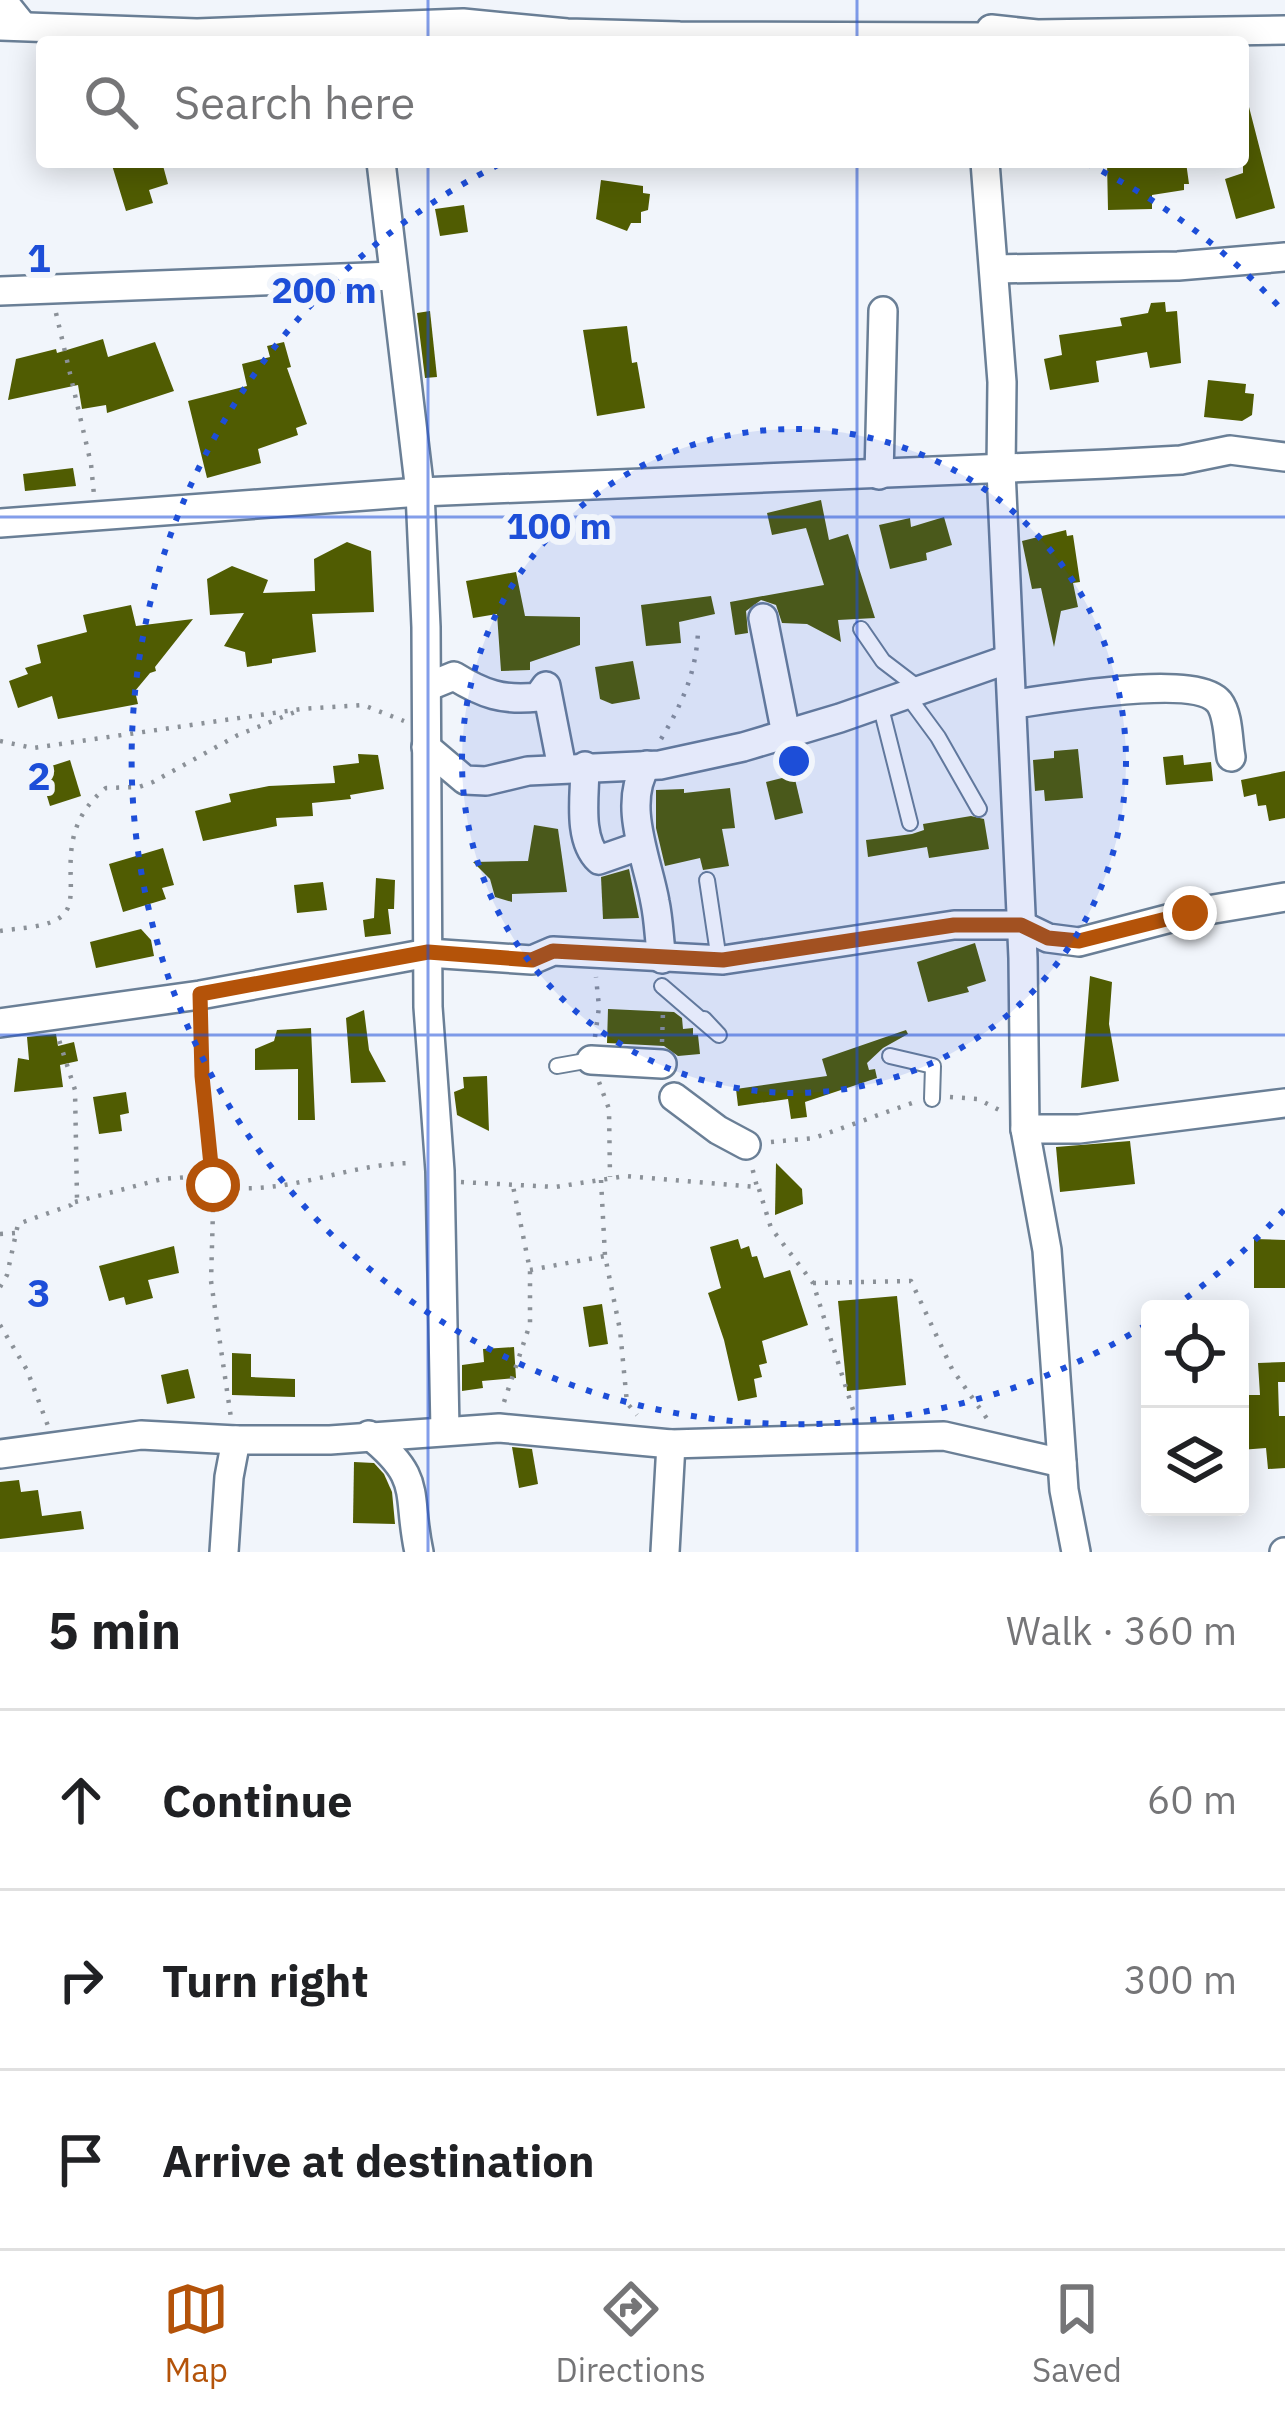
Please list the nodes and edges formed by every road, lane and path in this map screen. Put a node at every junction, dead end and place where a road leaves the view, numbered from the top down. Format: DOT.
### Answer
graph roads {
  1 [pos="2,0"];
  2 [pos="351,23"];
  3 [pos="11,26"];
  4 [pos="990,27"];
  5 [pos="1285,30"];
  6 [pos="381,168"];
  7 [pos="986,168"];
  8 [pos="1285,256"];
  9 [pos="994,269"];
  10 [pos="394,276"];
  11 [pos="51,289"];
  12 [pos="0,291"];
  13 [pos="883,311"];
  14 [pos="1285,457"];
  15 [pos="1001,470"];
  16 [pos="879,475"];
  17 [pos="419,492"];
  18 [pos="96,516"];
  19 [pos="0,523"];
  20 [pos="764,618"];
  21 [pos="861,629"];
  22 [pos="698,632"];
  23 [pos="1010,659"];
  24 [pos="428,686"];
  25 [pos="903,697"];
  26 [pos="1014,704"];
  27 [pos="301,709"];
  28 [pos="786,734"];
  29 [pos="426,738"];
  30 [pos="0,741"];
  31 [pos="1231,758"];
  32 [pos="647,765"];
  33 [pos="574,767"];
  34 [pos="979,809"];
  35 [pos="910,823"];
  36 [pos="639,846"];
  37 [pos="707,880"];
  38 [pos="1285,897"];
  39 [pos="1021,925"];
  40 [pos="0,932"];
  41 [pos="428,952"];
  42 [pos="719,960"];
  43 [pos="662,972"];
  44 [pos="200,994"];
  45 [pos="48,1019"];
  46 [pos="704,1019"];
  47 [pos="0,1023"];
  48 [pos="890,1056"];
  49 [pos="591,1060"];
  50 [pos="662,1064"];
  51 [pos="557,1066"];
  52 [pos="674,1097"];
  53 [pos="932,1099"];
  54 [pos="1285,1103"];
  55 [pos="1025,1129"];
  56 [pos="746,1145"];
  57 [pos="214,1175"];
  58 [pos="601,1180"];
  59 [pos="213,1185"];
  60 [pos="439,1186"];
  61 [pos="514,1186"];
  62 [pos="75,1202"];
  63 [pos="16,1233"];
  64 [pos="0,1234"];
  65 [pos="605,1256"];
  66 [pos="530,1270"];
  67 [pos="813,1283"];
  68 [pos="0,1287"];
  69 [pos="0,1325"];
  70 [pos="499,1428"];
  71 [pos="446,1430"];
  72 [pos="369,1435"];
  73 [pos="860,1436"];
  74 [pos="236,1440"];
  75 [pos="671,1444"];
  76 [pos="56,1448"];
  77 [pos="1009,1450"];
  78 [pos="0,1454"];
  79 [pos="1062,1462"];
  80 [pos="224,1552"];
  81 [pos="419,1552"];
  82 [pos="665,1552"];
  83 [pos="1076,1552"];
  1 -- 3 [label="street"];
  2 -- 3 [label="street"];
  2 -- 4 [label="street"];
  4 -- 5 [label="street"];
  6 -- 10 [label="street"];
  7 -- 9 [label="street"];
  8 -- 9 [label="street"];
  9 -- 15 [label="street"];
  10 -- 11 [label="street"];
  10 -- 17 [label="street"];
  11 -- 12 [label="street"];
  11 -- 18 [label="path"];
  13 -- 16 [label="street"];
  14 -- 15 [label="street"];
  15 -- 16 [label="street"];
  15 -- 23 [label="street"];
  16 -- 17 [label="street"];
  17 -- 18 [label="street"];
  17 -- 24 [label="street"];
  18 -- 19 [label="street"];
  20 -- 28 [label="street"];
  21 -- 25 [label="lane"];
  22 -- 32 [label="path"];
  23 -- 25 [label="street"];
  23 -- 26 [label="street"];
  24 -- 29 [label="street"];
  24 -- 33 [label="street"];
  25 -- 28 [label="street"];
  25 -- 34 [label="lane"];
  25 -- 35 [label="lane"];
  26 -- 31 [label="street"];
  26 -- 39 [label="street"];
  27 -- 29 [label="path"];
  27 -- 30 [label="path"];
  27 -- 40 [label="path"];
  28 -- 32 [label="street"];
  29 -- 33 [label="street"];
  29 -- 41 [label="street"];
  32 -- 33 [label="street"];
  32 -- 36 [label="street"];
  33 -- 36 [label="street"];
  36 -- 43 [label="street"];
  37 -- 42 [label="lane"];
  38 -- 39 [label="street"];
  39 -- 42 [label="street"];
  39 -- 55 [label="street"];
  41 -- 43 [label="street"];
  41 -- 44 [label="street"];
  41 -- 60 [label="street"];
  42 -- 43 [label="street"];
  43 -- 46 [label="lane"];
  44 -- 45 [label="street"];
  44 -- 57 [label="path"];
  45 -- 47 [label="street"];
  45 -- 62 [label="path"];
  48 -- 53 [label="lane"];
  49 -- 50 [label="street"];
  49 -- 51 [label="lane"];
  52 -- 56 [label="street"];
  54 -- 55 [label="street"];
  55 -- 79 [label="street"];
  56 -- 67 [label="path"];
  57 -- 59 [label="path"];
  57 -- 62 [label="path"];
  58 -- 65 [label="path"];
  59 -- 60 [label="path"];
  59 -- 74 [label="path"];
  60 -- 71 [label="street"];
  61 -- 66 [label="path"];
  62 -- 63 [label="path"];
  63 -- 64 [label="path"];
  63 -- 68 [label="path"];
  65 -- 66 [label="path"];
  65 -- 75 [label="path"];
  66 -- 70 [label="path"];
  67 -- 73 [label="path"];
  67 -- 77 [label="path"];
  69 -- 76 [label="path"];
  70 -- 71 [label="street"];
  70 -- 75 [label="street"];
  71 -- 72 [label="street"];
  72 -- 74 [label="street"];
  72 -- 81 [label="street"];
  73 -- 75 [label="street"];
  73 -- 77 [label="street"];
  74 -- 76 [label="street"];
  74 -- 80 [label="street"];
  75 -- 82 [label="street"];
  76 -- 78 [label="street"];
  77 -- 79 [label="street"];
  79 -- 83 [label="street"];
}
